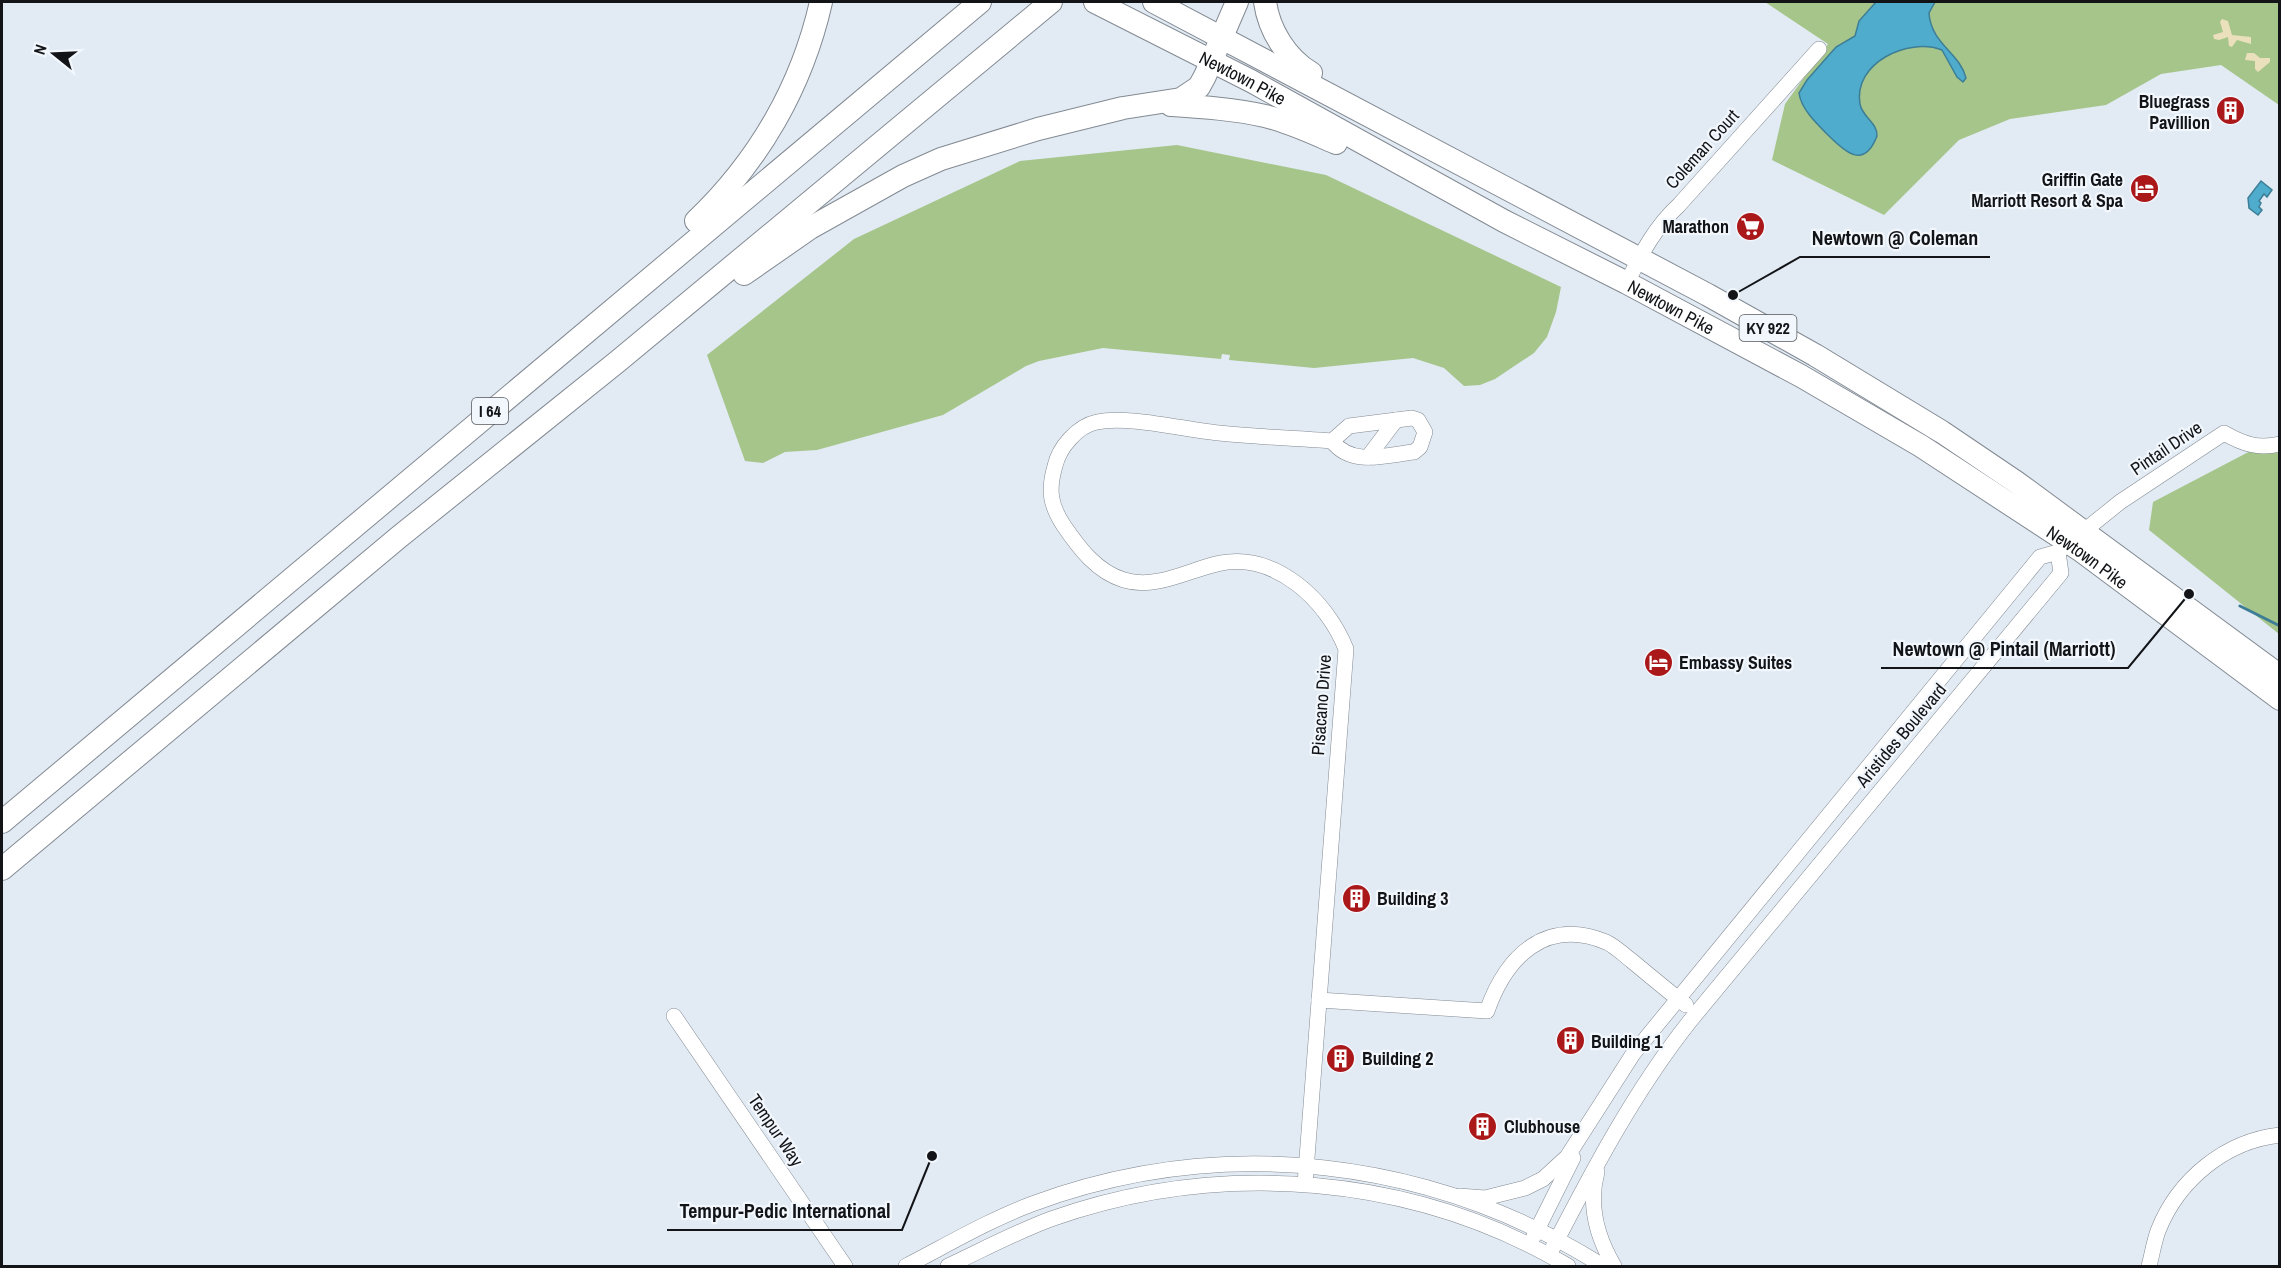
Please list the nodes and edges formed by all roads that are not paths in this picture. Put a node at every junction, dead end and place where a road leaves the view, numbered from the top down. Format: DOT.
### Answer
graph roads {
  1 [pos="821,2"];
  2 [pos="980,2"];
  3 [pos="1095,2"];
  4 [pos="1154,2"];
  5 [pos="1237,2"];
  6 [pos="1265,2"];
  7 [pos="1044,7"];
  8 [pos="1221,37"];
  9 [pos="1819,50"];
  10 [pos="1211,60"];
  11 [pos="1154,104"];
  12 [pos="1443,154"];
  13 [pos="1504,221"];
  14 [pos="1639,258"];
  15 [pos="1627,283"];
  16 [pos="562,351"];
  17 [pos="617,362"];
  18 [pos="1396,420"];
  19 [pos="1332,441"];
  20 [pos="2280,444"];
  21 [pos="1368,457"];
  22 [pos="2070,542"];
  23 [pos="2280,676"];
  24 [pos="2280,699"];
  25 [pos="2,822"];
  26 [pos="2,869"];
  27 [pos="1319,1000"];
  28 [pos="1675,1003"];
  29 [pos="674,1016"];
  30 [pos="1693,1017"];
  31 [pos="1600,1108"];
  32 [pos="2280,1135"];
  33 [pos="1607,1145"];
  34 [pos="1307,1166"];
  35 [pos="1125,1177"];
  36 [pos="1305,1184"];
  37 [pos="1459,1196"];
  38 [pos="1130,1199"];
  39 [pos="1537,1229"];
  40 [pos="1557,1239"];
  41 [pos="1529,1245"];
  42 [pos="1549,1255"];
  43 [pos="845,1266"];
  44 [pos="906,1266"];
  45 [pos="948,1266"];
  46 [pos="1568,1266"];
  47 [pos="1603,1266"];
  48 [pos="1614,1266"];
  49 [pos="2148,1266"];
  1 -- 16 [label="highway"];
  2 -- 16 [label="highway, I 64"];
  3 -- 10 [label="highway, Newtown Pike / KY 922"];
  4 -- 8 [label="highway, Newtown Pike / KY 922"];
  5 -- 8 [label="highway"];
  6 -- 12 [label="highway"];
  7 -- 17 [label="highway, I 64"];
  8 -- 10 [label="highway"];
  8 -- 12 [label="highway, Newtown Pike / KY 922"];
  9 -- 14 [label="street, Coleman Court"];
  10 -- 11 [label="highway"];
  10 -- 13 [label="highway, Newtown Pike / KY 922"];
  11 -- 13 [label="highway"];
  11 -- 17 [label="highway"];
  12 -- 14 [label="highway, Newtown Pike / KY 922"];
  13 -- 15 [label="highway, Newtown Pike / KY 922"];
  14 -- 15 [label="street, Coleman Court"];
  14 -- 22 [label="highway, Newtown Pike / KY 922"];
  15 -- 22 [label="highway, Newtown Pike / KY 922"];
  16 -- 25 [label="highway, I 64"];
  17 -- 26 [label="highway, I 64"];
  18 -- 19 [label="street"];
  18 -- 21 [label="street"];
  18 -- 21 [label="street"];
  19 -- 21 [label="street"];
  19 -- 27 [label="street, Pisacano Drive"];
  20 -- 22 [label="street, Pintail Drive"];
  22 -- 23 [label="highway, Newtown Pike / KY 922"];
  22 -- 24 [label="highway, Newtown Pike / KY 922"];
  22 -- 28 [label="street, Aristides Boulevard"];
  22 -- 30 [label="street, Aristides Boulevard"];
  27 -- 28 [label="street"];
  27 -- 34 [label="street, Pisacano Drive"];
  28 -- 30 [label="street"];
  28 -- 31 [label="street, Aristides Boulevard"];
  29 -- 43 [label="street, Tempur Way"];
  30 -- 33 [label="street, Aristides Boulevard"];
  31 -- 37 [label="street, Aristides Boulevard"];
  31 -- 39 [label="street, Aristides Boulevard"];
  32 -- 49 [label="street"];
  33 -- 40 [label="street, Aristides Boulevard"];
  33 -- 48 [label="street, Aristides Boulevard"];
  34 -- 35 [label="street"];
  34 -- 36 [label="street, Pisacano Drive"];
  34 -- 37 [label="street"];
  35 -- 38 [label="street"];
  35 -- 44 [label="street"];
  36 -- 38 [label="street"];
  36 -- 41 [label="street"];
  37 -- 39 [label="street"];
  38 -- 45 [label="street"];
  39 -- 40 [label="street"];
  39 -- 41 [label="street, Aristides Boulevard"];
  40 -- 42 [label="street, Aristides Boulevard"];
  40 -- 47 [label="street"];
  41 -- 42 [label="street"];
  42 -- 46 [label="street"];
}
